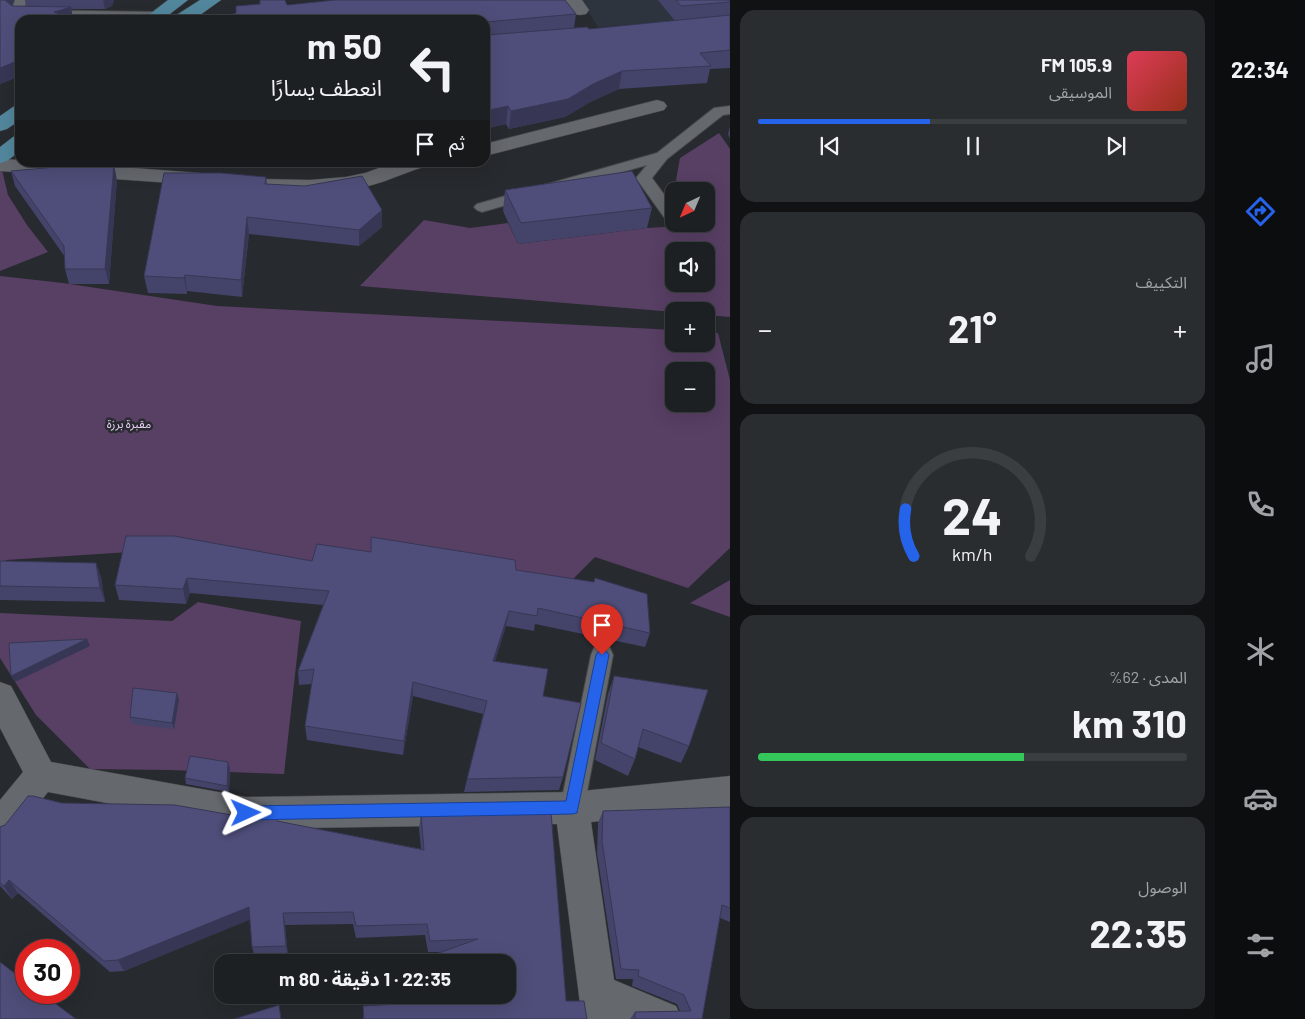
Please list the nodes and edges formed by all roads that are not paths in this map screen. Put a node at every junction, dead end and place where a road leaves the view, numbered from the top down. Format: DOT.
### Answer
graph roads {
  1 [pos="21,0"];
  2 [pos="178,0"];
  3 [pos="212,0"];
  4 [pos="50,15"];
  5 [pos="158,15"];
  6 [pos="189,15"];
  7 [pos="657,106"];
  8 [pos="730,110"];
  9 [pos="15,114"];
  10 [pos="0,125"];
  11 [pos="15,145"];
  12 [pos="490,149"];
  13 [pos="662,156"];
  14 [pos="0,157"];
  15 [pos="0,165"];
  16 [pos="15,166"];
  17 [pos="32,167"];
  18 [pos="400,167"];
  19 [pos="482,207"];
  20 [pos="665,207"];
  21 [pos="602,655"];
  22 [pos="0,696"];
  23 [pos="41,775"];
  24 [pos="730,792"];
  25 [pos="572,808"];
  26 [pos="0,826"];
  27 [pos="599,1005"];
  28 [pos="663,1019"];
  1 -- 4 [label="lane"];
  2 -- 5 [label="main road"];
  3 -- 6 [label="main road"];
  7 -- 12 [label="street"];
  8 -- 13 [label="lane"];
  9 -- 10 [label="main road"];
  11 -- 14 [label="main road"];
  13 -- 19 [label="lane"];
  13 -- 20 [label="lane"];
  15 -- 16 [label="street"];
  17 -- 18 [label="street"];
  21 -- 25 [label="lane"];
  22 -- 23 [label="street"];
  23 -- 25 [label="street"];
  23 -- 26 [label="street"];
  24 -- 25 [label="street"];
  25 -- 27 [label="street"];
  27 -- 28 [label="street"];
}
